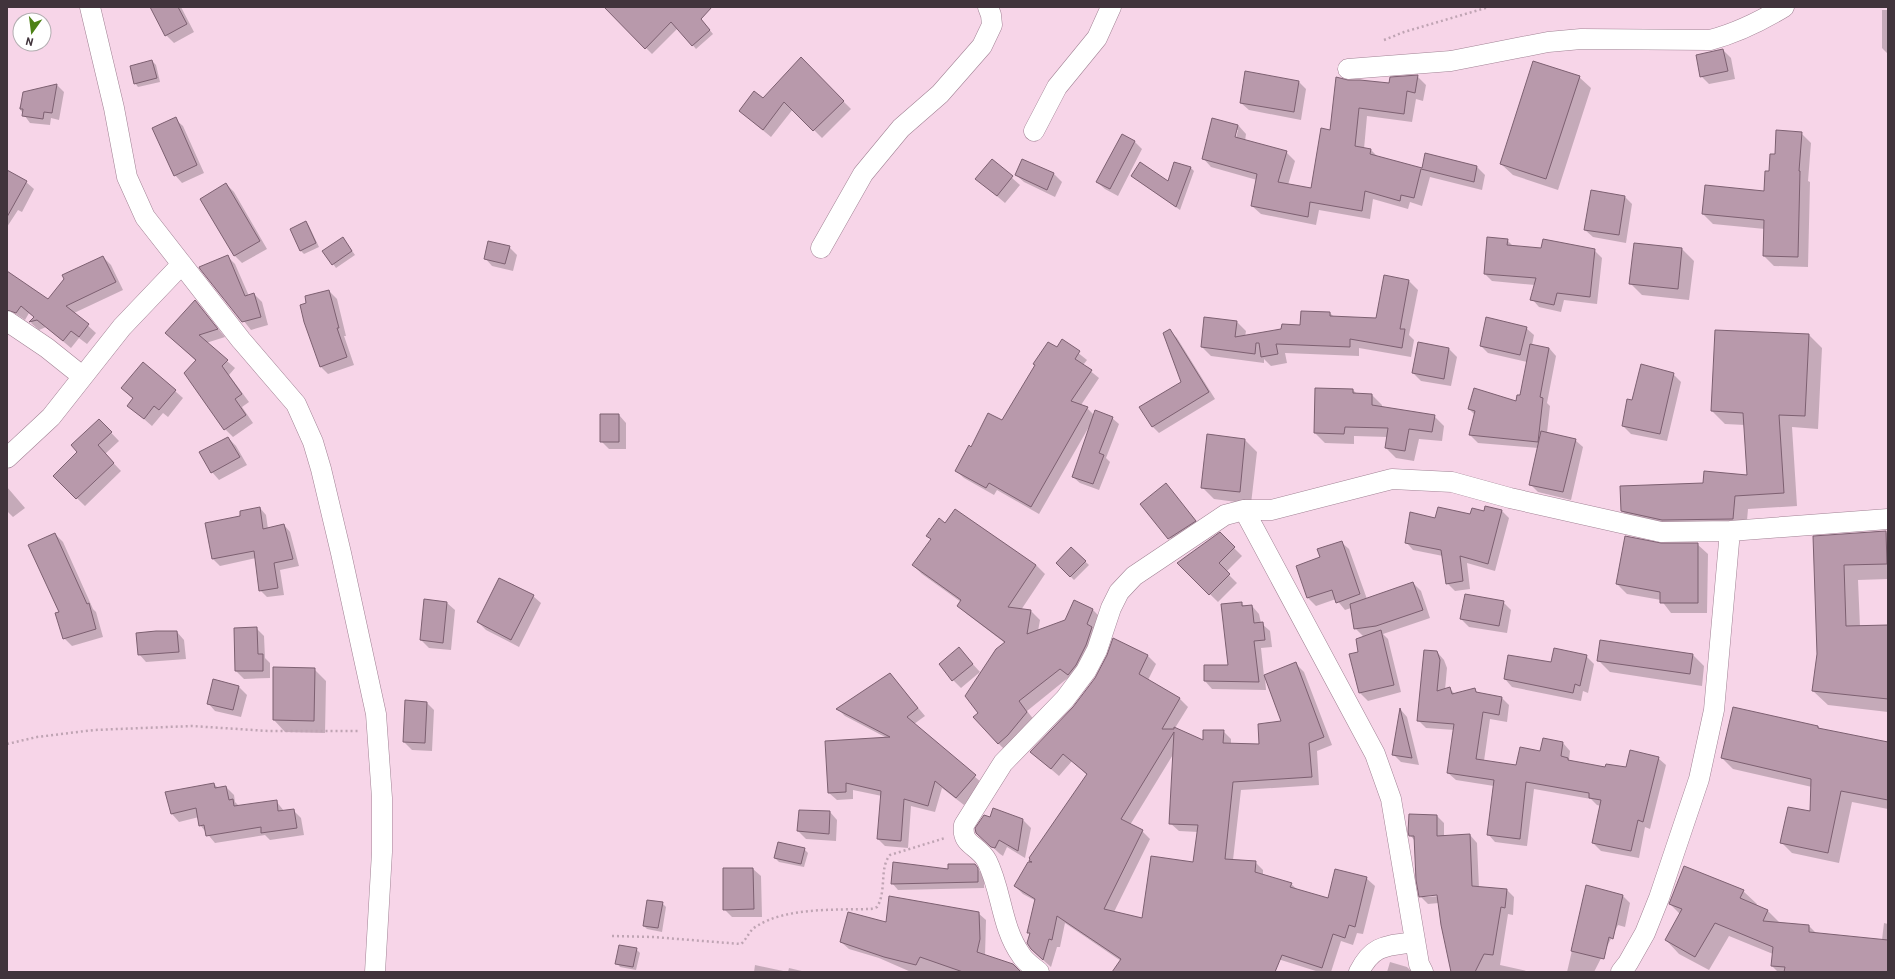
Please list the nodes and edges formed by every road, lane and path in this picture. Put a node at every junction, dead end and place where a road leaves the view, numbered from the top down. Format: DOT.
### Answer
graph roads {
  1 [pos="90,7"];
  2 [pos="988,7"];
  3 [pos="1111,7"];
  4 [pos="1489,7"];
  5 [pos="1784,7"];
  6 [pos="1384,40"];
  7 [pos="1348,69"];
  8 [pos="1034,131"];
  9 [pos="821,248"];
  10 [pos="182,264"];
  11 [pos="7,321"];
  12 [pos="82,376"];
  13 [pos="7,458"];
  14 [pos="1244,510"];
  15 [pos="1888,519"];
  16 [pos="1730,531"];
  17 [pos="377,731"];
  18 [pos="7,744"];
  19 [pos="963,834"];
  20 [pos="612,936"];
  21 [pos="1415,942"];
  22 [pos="375,972"];
  23 [pos="1039,972"];
  24 [pos="1359,972"];
  25 [pos="1423,972"];
  26 [pos="1621,972"];
  1 -- 10 [label="street"];
  2 -- 9 [label="street"];
  3 -- 8 [label="street"];
  4 -- 6 [label="path"];
  5 -- 7 [label="street"];
  10 -- 12 [label="street"];
  10 -- 17 [label="street"];
  11 -- 12 [label="street"];
  12 -- 13 [label="street"];
  14 -- 16 [label="street"];
  14 -- 19 [label="street"];
  14 -- 21 [label="street"];
  15 -- 16 [label="street"];
  16 -- 26 [label="street"];
  17 -- 18 [label="path"];
  17 -- 22 [label="street"];
  19 -- 20 [label="path"];
  19 -- 23 [label="street"];
  21 -- 24 [label="street"];
  21 -- 25 [label="street"];
}
